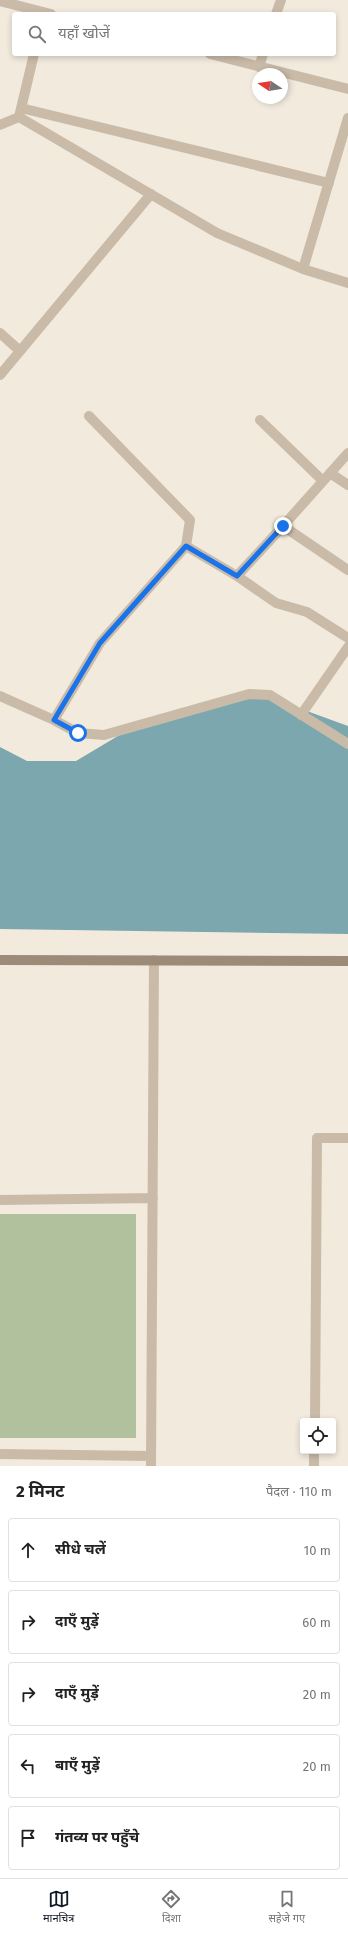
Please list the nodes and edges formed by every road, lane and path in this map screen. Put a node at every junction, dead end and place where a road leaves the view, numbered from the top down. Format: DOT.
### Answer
graph roads {
  1 [pos="281,0"];
  2 [pos="0,1"];
  3 [pos="42,12"];
  4 [pos="277,12"];
  5 [pos="34,56"];
  6 [pos="218,56"];
  7 [pos="262,56"];
  8 [pos="259,66"];
  9 [pos="348,89"];
  10 [pos="20,113"];
  11 [pos="348,118"];
  12 [pos="0,125"];
  13 [pos="329,183"];
  14 [pos="151,194"];
  15 [pos="303,269"];
  16 [pos="348,283"];
  17 [pos="0,333"];
  18 [pos="20,351"];
  19 [pos="0,375"];
  20 [pos="89,416"];
  21 [pos="260,420"];
  22 [pos="348,453"];
  23 [pos="330,474"];
  24 [pos="323,481"];
  25 [pos="348,486"];
  26 [pos="283,526"];
  27 [pos="186,546"];
  28 [pos="348,570"];
  29 [pos="237,576"];
  30 [pos="348,638"];
  31 [pos="348,647"];
  32 [pos="0,696"];
  33 [pos="301,715"];
  34 [pos="54,720"];
  35 [pos="348,744"];
  36 [pos="0,960"];
  37 [pos="154,960"];
  38 [pos="348,961"];
  39 [pos="348,1138"];
  40 [pos="153,1198"];
  41 [pos="0,1200"];
  42 [pos="315,1418"];
  43 [pos="0,1454"];
  44 [pos="314,1454"];
  45 [pos="151,1461"];
  46 [pos="314,1466"];
  1 -- 4 [label="street"];
  2 -- 3 [label="street"];
  5 -- 10 [label="street"];
  6 -- 8 [label="street"];
  7 -- 8 [label="street"];
  8 -- 9 [label="street"];
  10 -- 12 [label="street"];
  10 -- 13 [label="street"];
  10 -- 14 [label="street"];
  11 -- 13 [label="street"];
  13 -- 15 [label="street"];
  14 -- 15 [label="street"];
  14 -- 18 [label="street"];
  15 -- 16 [label="street"];
  17 -- 18 [label="street"];
  18 -- 19 [label="street"];
  20 -- 27 [label="street"];
  21 -- 24 [label="street"];
  22 -- 23 [label="street"];
  23 -- 24 [label="street"];
  23 -- 25 [label="street"];
  24 -- 26 [label="street"];
  26 -- 28 [label="street"];
  26 -- 29 [label="street"];
  27 -- 29 [label="street"];
  27 -- 34 [label="street"];
  29 -- 30 [label="street"];
  31 -- 33 [label="street"];
  32 -- 34 [label="street"];
  33 -- 34 [label="street"];
  33 -- 35 [label="street"];
  36 -- 37 [label="street"];
  37 -- 38 [label="street"];
  37 -- 40 [label="street"];
  39 -- 42 [label="street"];
  40 -- 41 [label="street"];
  40 -- 45 [label="street"];
  43 -- 45 [label="street"];
  44 -- 46 [label="street"];
}
